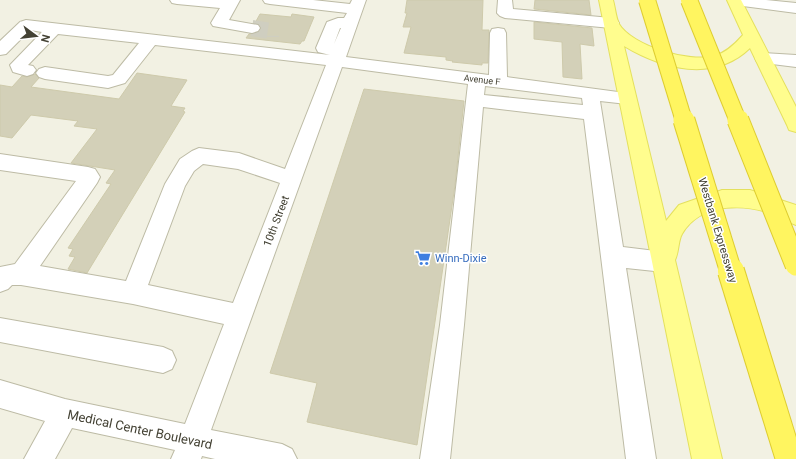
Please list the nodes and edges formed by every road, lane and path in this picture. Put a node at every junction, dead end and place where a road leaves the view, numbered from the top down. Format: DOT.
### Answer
graph roads {
  1 [pos="177,0"];
  2 [pos="221,0"];
  3 [pos="233,0"];
  4 [pos="270,0"];
  5 [pos="505,0"];
  6 [pos="606,0"];
  7 [pos="647,0"];
  8 [pos="689,0"];
  9 [pos="734,1"];
  10 [pos="796,8"];
  11 [pos="355,11"];
  12 [pos="611,25"];
  13 [pos="252,28"];
  14 [pos="54,29"];
  15 [pos="498,33"];
  16 [pos="752,36"];
  17 [pos="271,37"];
  18 [pos="150,40"];
  19 [pos="0,50"];
  20 [pos="333,53"];
  21 [pos="763,58"];
  22 [pos="796,61"];
  23 [pos="27,70"];
  24 [pos="45,73"];
  25 [pos="498,82"];
  26 [pos="477,90"];
  27 [pos="627,98"];
  28 [pos="591,103"];
  29 [pos="795,120"];
  30 [pos="0,162"];
  31 [pos="292,179"];
  32 [pos="796,216"];
  33 [pos="613,256"];
  34 [pos="664,262"];
  35 [pos="796,266"];
  36 [pos="11,278"];
  37 [pos="133,293"];
  38 [pos="240,316"];
  39 [pos="0,330"];
  40 [pos="163,360"];
  41 [pos="0,394"];
  42 [pos="65,413"];
  43 [pos="189,450"];
  44 [pos="39,459"];
  45 [pos="282,459"];
  46 [pos="435,459"];
  47 [pos="641,459"];
  48 [pos="707,459"];
  49 [pos="789,459"];
  1 -- 2 [label="street"];
  3 -- 13 [label="street"];
  4 -- 11 [label="street"];
  5 -- 12 [label="street"];
  6 -- 12 [label="main road"];
  7 -- 49 [label="highway, Westbank Expressway, bridge"];
  8 -- 35 [label="highway, bridge"];
  9 -- 10 [label="street"];
  9 -- 16 [label="main road"];
  11 -- 20 [label="street, 10th Street"];
  12 -- 16 [label="main road"];
  12 -- 27 [label="main road"];
  14 -- 18 [label="street"];
  14 -- 19 [label="street"];
  14 -- 23 [label="street"];
  15 -- 25 [label="street"];
  16 -- 21 [label="main road"];
  17 -- 20 [label="street"];
  18 -- 20 [label="street"];
  18 -- 24 [label="street"];
  20 -- 26 [label="street, Avenue F"];
  20 -- 31 [label="street, 10th Street"];
  21 -- 22 [label="street"];
  21 -- 29 [label="main road"];
  25 -- 26 [label="street, Avenue F"];
  25 -- 28 [label="street, Avenue F"];
  26 -- 28 [label="street"];
  26 -- 46 [label="street"];
  27 -- 28 [label="street, Avenue F"];
  27 -- 34 [label="main road"];
  28 -- 33 [label="street"];
  30 -- 36 [label="street"];
  31 -- 37 [label="street"];
  31 -- 38 [label="street, 10th Street"];
  32 -- 34 [label="main road"];
  33 -- 34 [label="street"];
  33 -- 47 [label="street"];
  34 -- 48 [label="main road"];
  36 -- 37 [label="street"];
  37 -- 38 [label="street"];
  38 -- 43 [label="street, 10th Street"];
  39 -- 40 [label="street"];
  41 -- 42 [label="street, Medical Center Boulevard"];
  42 -- 43 [label="street, Medical Center Boulevard"];
  42 -- 44 [label="street"];
  43 -- 45 [label="street, Medical Center Boulevard"];
}
